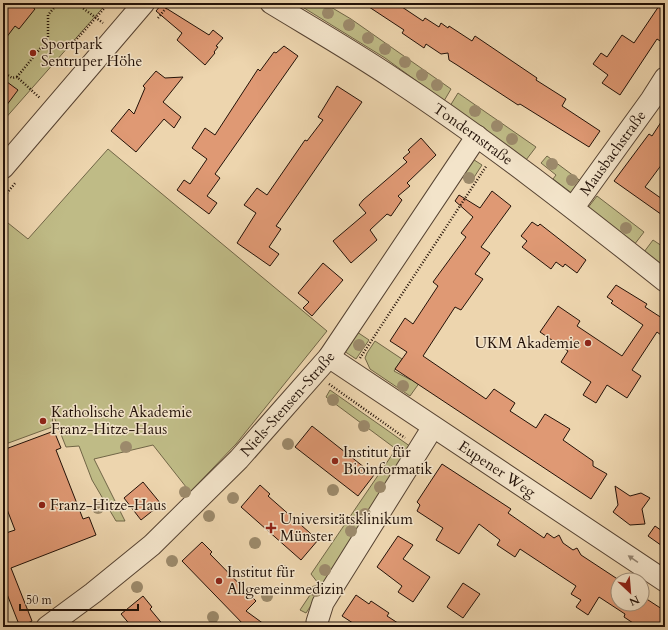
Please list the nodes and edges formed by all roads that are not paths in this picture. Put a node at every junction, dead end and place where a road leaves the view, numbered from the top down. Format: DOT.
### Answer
graph roads {
  1 [pos="144,3"];
  2 [pos="271,3"];
  3 [pos="665,78"];
  4 [pos="477,136"];
  5 [pos="3,168"];
  6 [pos="573,208"];
  7 [pos="665,281"];
  8 [pos="329,357"];
  9 [pos="433,427"];
  10 [pos="665,581"];
  11 [pos="47,627"];
  12 [pos="318,627"];
  1 -- 5 [label="street"];
  2 -- 4 [label="street, Tondernstraße"];
  3 -- 6 [label="street, Mausbachstraße"];
  4 -- 6 [label="street, Tondernstraße"];
  4 -- 8 [label="street, Niels-Stensen-Straße"];
  6 -- 7 [label="street, Tondernstraße"];
  8 -- 9 [label="street, Eupener Weg"];
  8 -- 11 [label="street, Niels-Stensen-Straße"];
  10 -- 9 [label="street, Eupener Weg, one-way"];
  9 -- 12 [label="street"];
}
